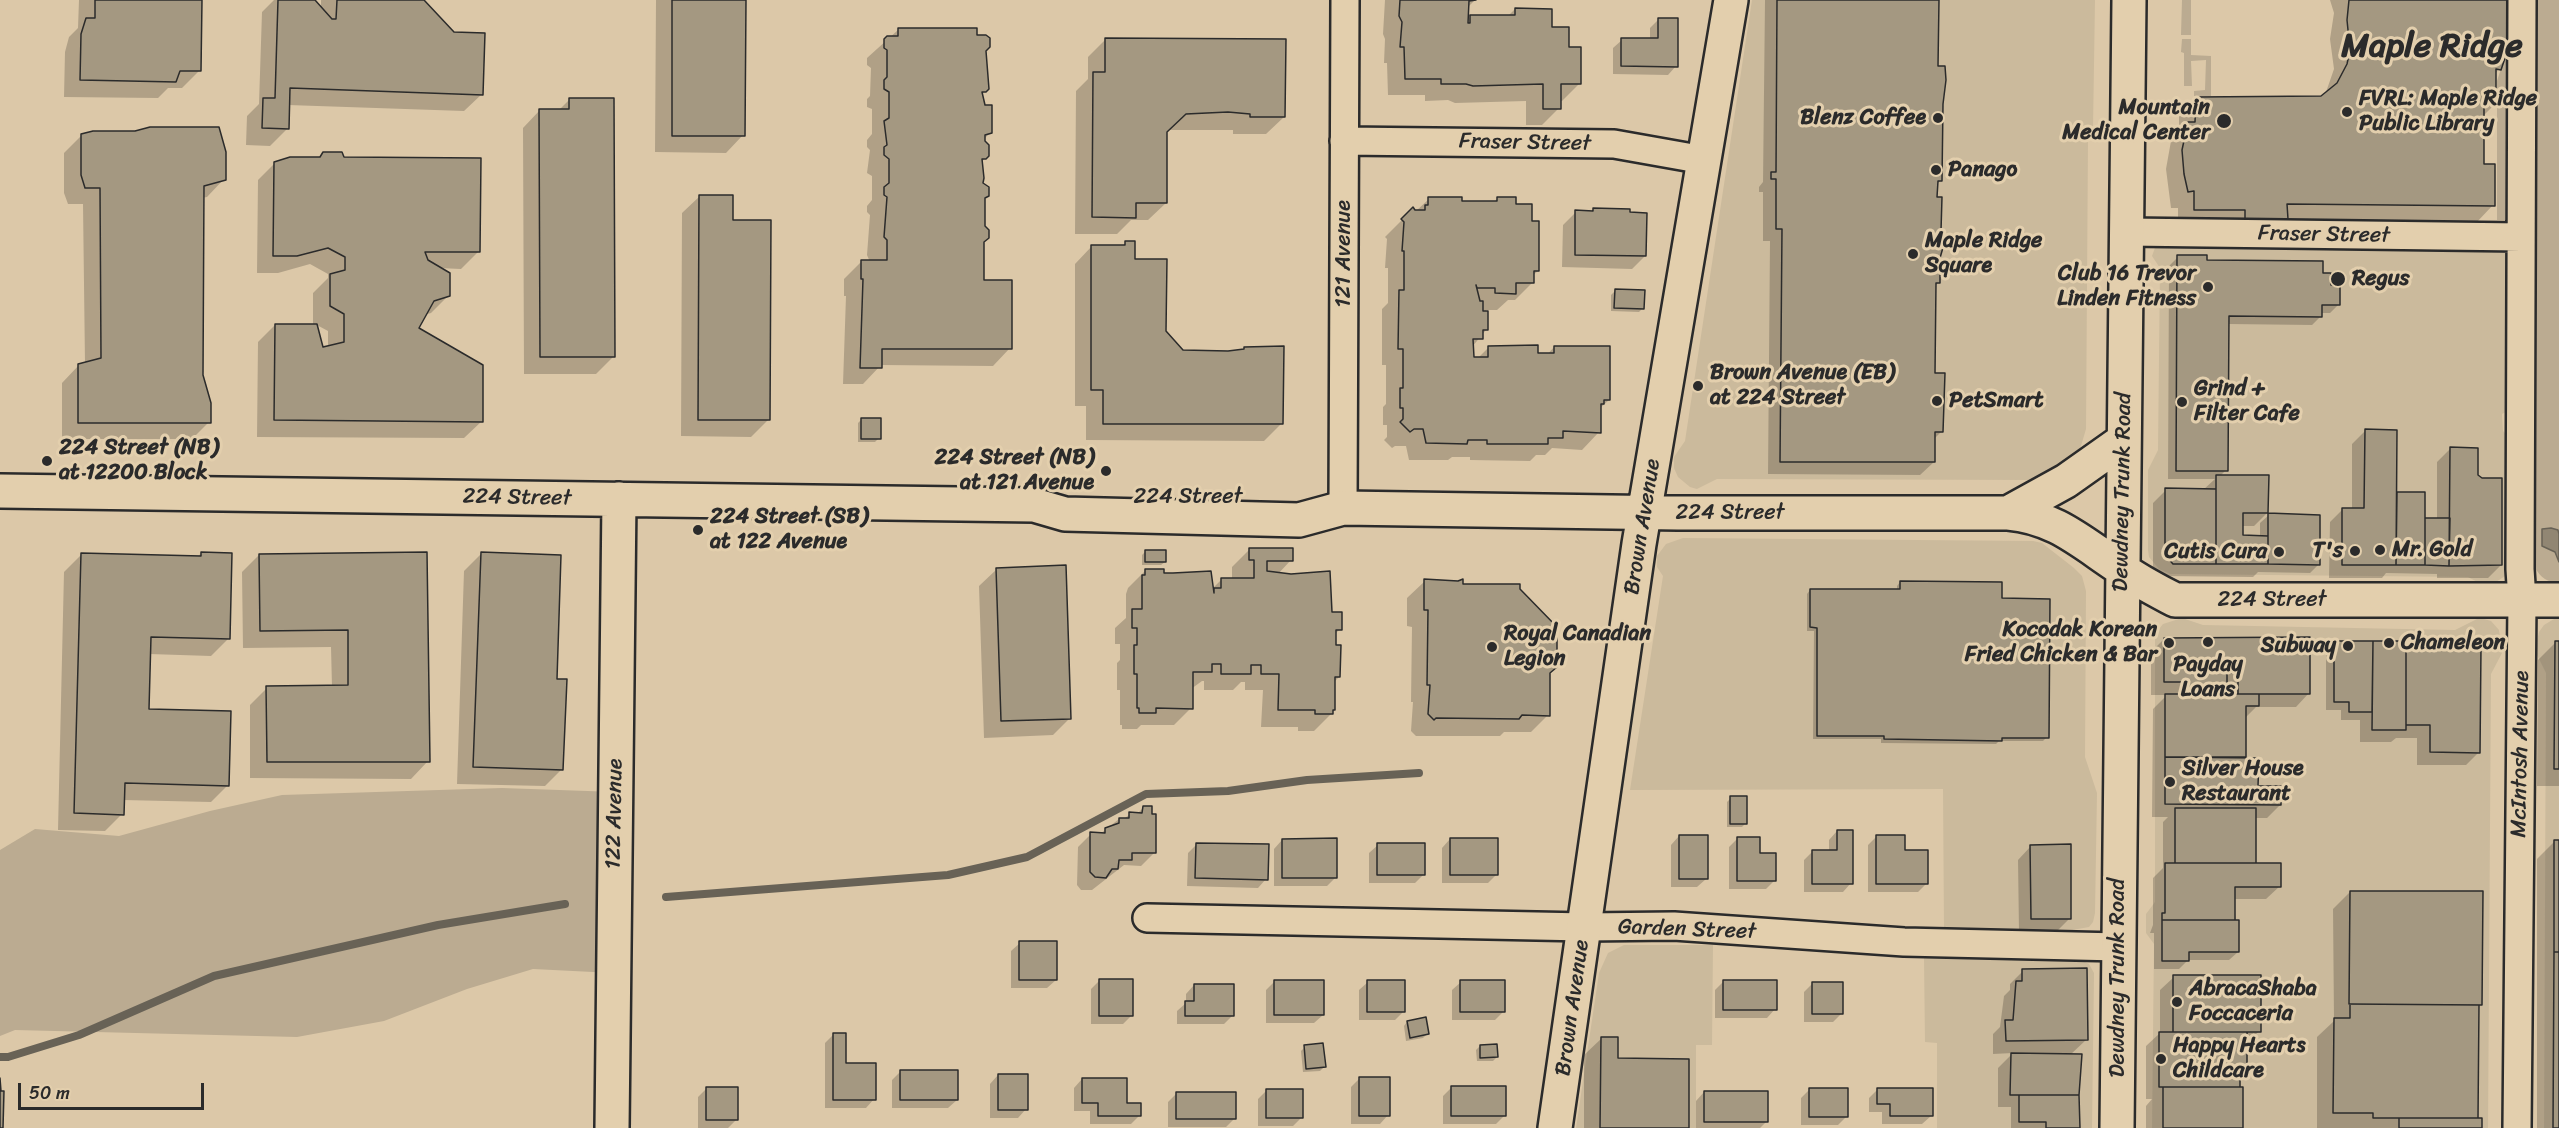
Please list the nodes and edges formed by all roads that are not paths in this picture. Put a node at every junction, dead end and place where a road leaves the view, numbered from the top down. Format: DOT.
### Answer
graph roads {
  1 [pos="1345,0"];
  2 [pos="1731,0"];
  3 [pos="2128,0"];
  4 [pos="2522,0"];
  5 [pos="1344,141"];
  6 [pos="1704,160"];
  7 [pos="2128,232"];
  8 [pos="2521,237"];
  9 [pos="2124,440"];
  10 [pos="0,492"];
  11 [pos="619,499"];
  12 [pos="1343,508"];
  13 [pos="1644,512"];
  14 [pos="2008,513"];
  15 [pos="2121,570"];
  16 [pos="2559,600"];
  17 [pos="2522,601"];
  18 [pos="1147,918"];
  19 [pos="1585,927"];
  20 [pos="2119,947"];
  21 [pos="612,1128"];
  22 [pos="1556,1128"];
  23 [pos="2117,1128"];
  24 [pos="2517,1128"];
  1 -- 5 [label="street, 121 Avenue"];
  2 -- 6 [label="street, Brown Avenue"];
  3 -- 7 [label="street, Dewdney Trunk Road"];
  4 -- 8 [label="street, McIntosh Avenue"];
  5 -- 6 [label="street, Fraser Street"];
  5 -- 12 [label="street, 121 Avenue"];
  6 -- 13 [label="street, Brown Avenue"];
  7 -- 8 [label="street, Fraser Street"];
  7 -- 9 [label="street, Dewdney Trunk Road"];
  8 -- 17 [label="street, McIntosh Avenue"];
  9 -- 14 [label="street, 224 Street"];
  9 -- 15 [label="street, Dewdney Trunk Road"];
  10 -- 11 [label="street, 224 Street"];
  11 -- 12 [label="street, 224 Street"];
  11 -- 21 [label="street, 122 Avenue"];
  12 -- 13 [label="street, 224 Street"];
  13 -- 14 [label="street, 224 Street"];
  13 -- 19 [label="street, Brown Avenue"];
  14 -- 15 [label="street, 224 Street"];
  15 -- 17 [label="street, 224 Street"];
  15 -- 20 [label="street, Dewdney Trunk Road"];
  16 -- 17 [label="street, 224 Street"];
  17 -- 24 [label="street, McIntosh Avenue"];
  18 -- 19 [label="street, Garden Street"];
  19 -- 20 [label="street, Garden Street"];
  19 -- 22 [label="street, Brown Avenue"];
  20 -- 23 [label="street, Dewdney Trunk Road"];
}
